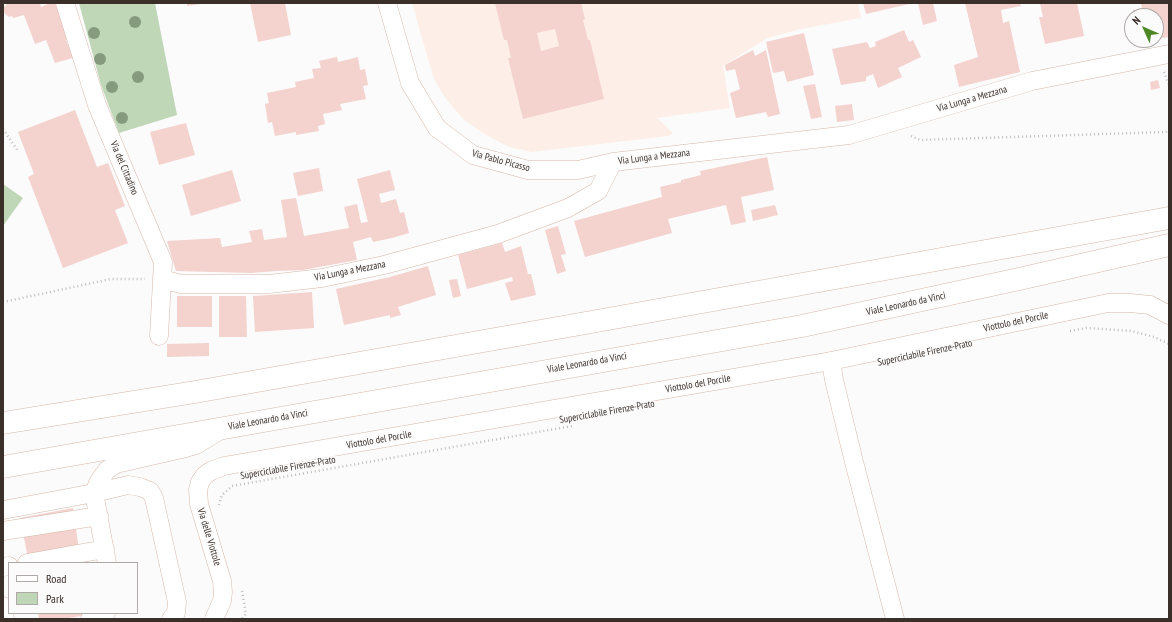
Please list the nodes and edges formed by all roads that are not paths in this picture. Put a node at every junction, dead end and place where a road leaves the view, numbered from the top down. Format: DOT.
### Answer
graph roads {
  1 [pos="65,3"];
  2 [pos="387,3"];
  3 [pos="1163,55"];
  4 [pos="613,162"];
  5 [pos="1169,218"];
  6 [pos="1169,245"];
  7 [pos="162,279"];
  8 [pos="1169,315"];
  9 [pos="159,336"];
  10 [pos="831,361"];
  11 [pos="3,423"];
  12 [pos="226,427"];
  13 [pos="224,466"];
  14 [pos="3,467"];
  15 [pos="94,493"];
  16 [pos="3,510"];
  17 [pos="99,516"];
  18 [pos="3,531"];
  19 [pos="106,556"];
  20 [pos="38,562"];
  21 [pos="3,606"];
  22 [pos="103,614"];
  23 [pos="216,618"];
  24 [pos="5,619"];
  25 [pos="90,619"];
  26 [pos="171,619"];
  27 [pos="895,619"];
  1 -- 7 [label="street, Via del Cittadino"];
  2 -- 4 [label="street, Via Pablo Picasso"];
  3 -- 4 [label="street, Via Lunga a Mezzana"];
  4 -- 7 [label="street, Via Lunga a Mezzana"];
  5 -- 11 [label="highway"];
  6 -- 12 [label="highway, Viale Leonardo da Vinci"];
  7 -- 9 [label="street, Via del Cittadino"];
  8 -- 10 [label="street, Viottolo del Porcile"];
  10 -- 13 [label="street, Viottolo del Porcile"];
  10 -- 27 [label="street"];
  12 -- 14 [label="highway, Viale Leonardo da Vinci"];
  12 -- 15 [label="street"];
  13 -- 23 [label="street, Via delle Viottole"];
  15 -- 16 [label="street"];
  15 -- 17 [label="street"];
  15 -- 26 [label="street"];
  17 -- 18 [label="street"];
  17 -- 19 [label="street"];
  19 -- 20 [label="street"];
  21 -- 24 [label="street"];
  22 -- 25 [label="street"];
}
